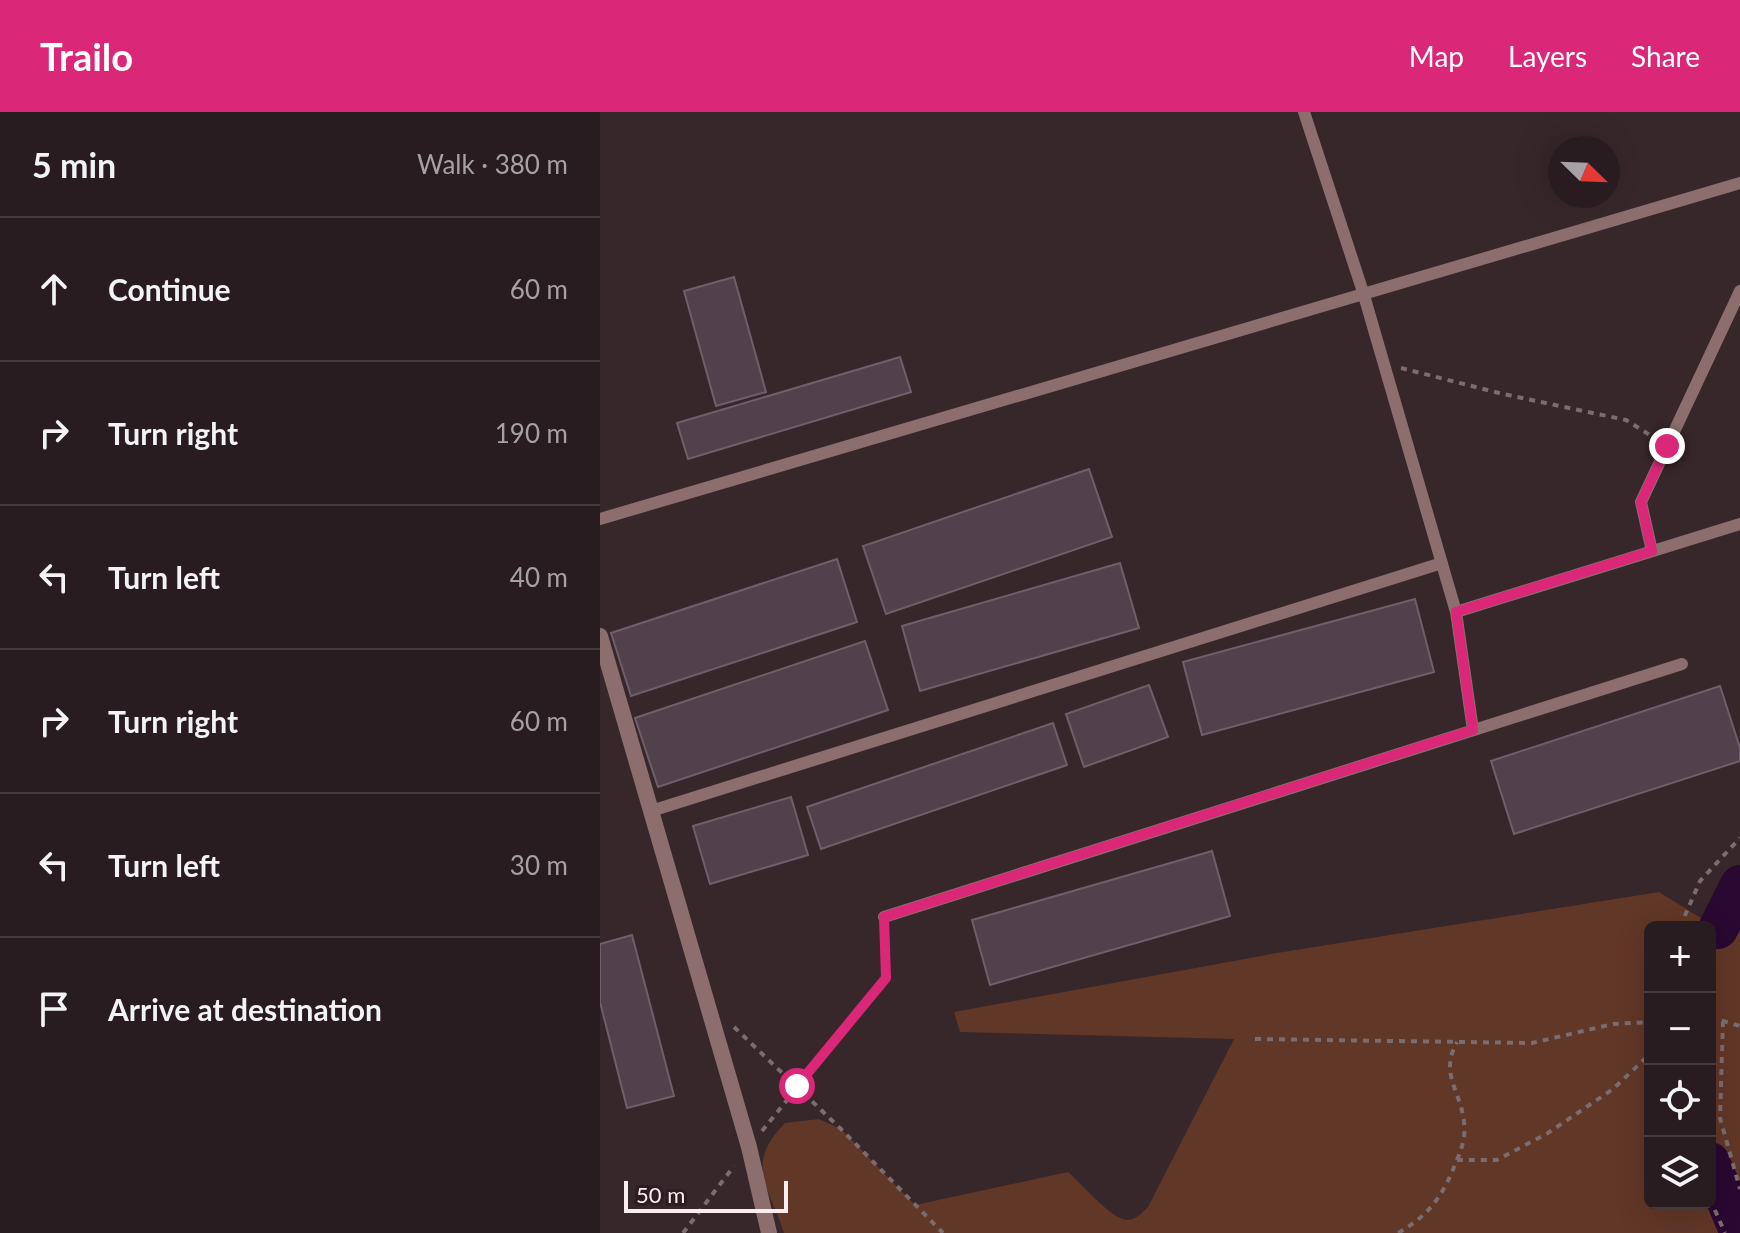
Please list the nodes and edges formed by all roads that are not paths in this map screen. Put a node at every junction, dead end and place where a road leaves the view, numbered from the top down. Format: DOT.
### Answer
graph roads {
  1 [pos="1304,112"];
  2 [pos="1740,183"];
  3 [pos="1740,291"];
  4 [pos="1363,292"];
  5 [pos="600,519"];
  6 [pos="1740,524"];
  7 [pos="1652,551"];
  8 [pos="1442,563"];
  9 [pos="1456,612"];
  10 [pos="600,636"];
  11 [pos="1682,664"];
  12 [pos="1473,730"];
  13 [pos="651,811"];
  14 [pos="884,917"];
  15 [pos="769,1233"];
  1 -- 4 [label="lane"];
  2 -- 4 [label="lane"];
  3 -- 7 [label="lane"];
  4 -- 5 [label="lane"];
  4 -- 8 [label="lane"];
  6 -- 7 [label="lane"];
  7 -- 9 [label="lane"];
  8 -- 9 [label="lane"];
  8 -- 13 [label="lane"];
  9 -- 12 [label="lane"];
  10 -- 13 [label="street"];
  11 -- 12 [label="lane"];
  12 -- 14 [label="lane"];
  13 -- 15 [label="street"];
}
